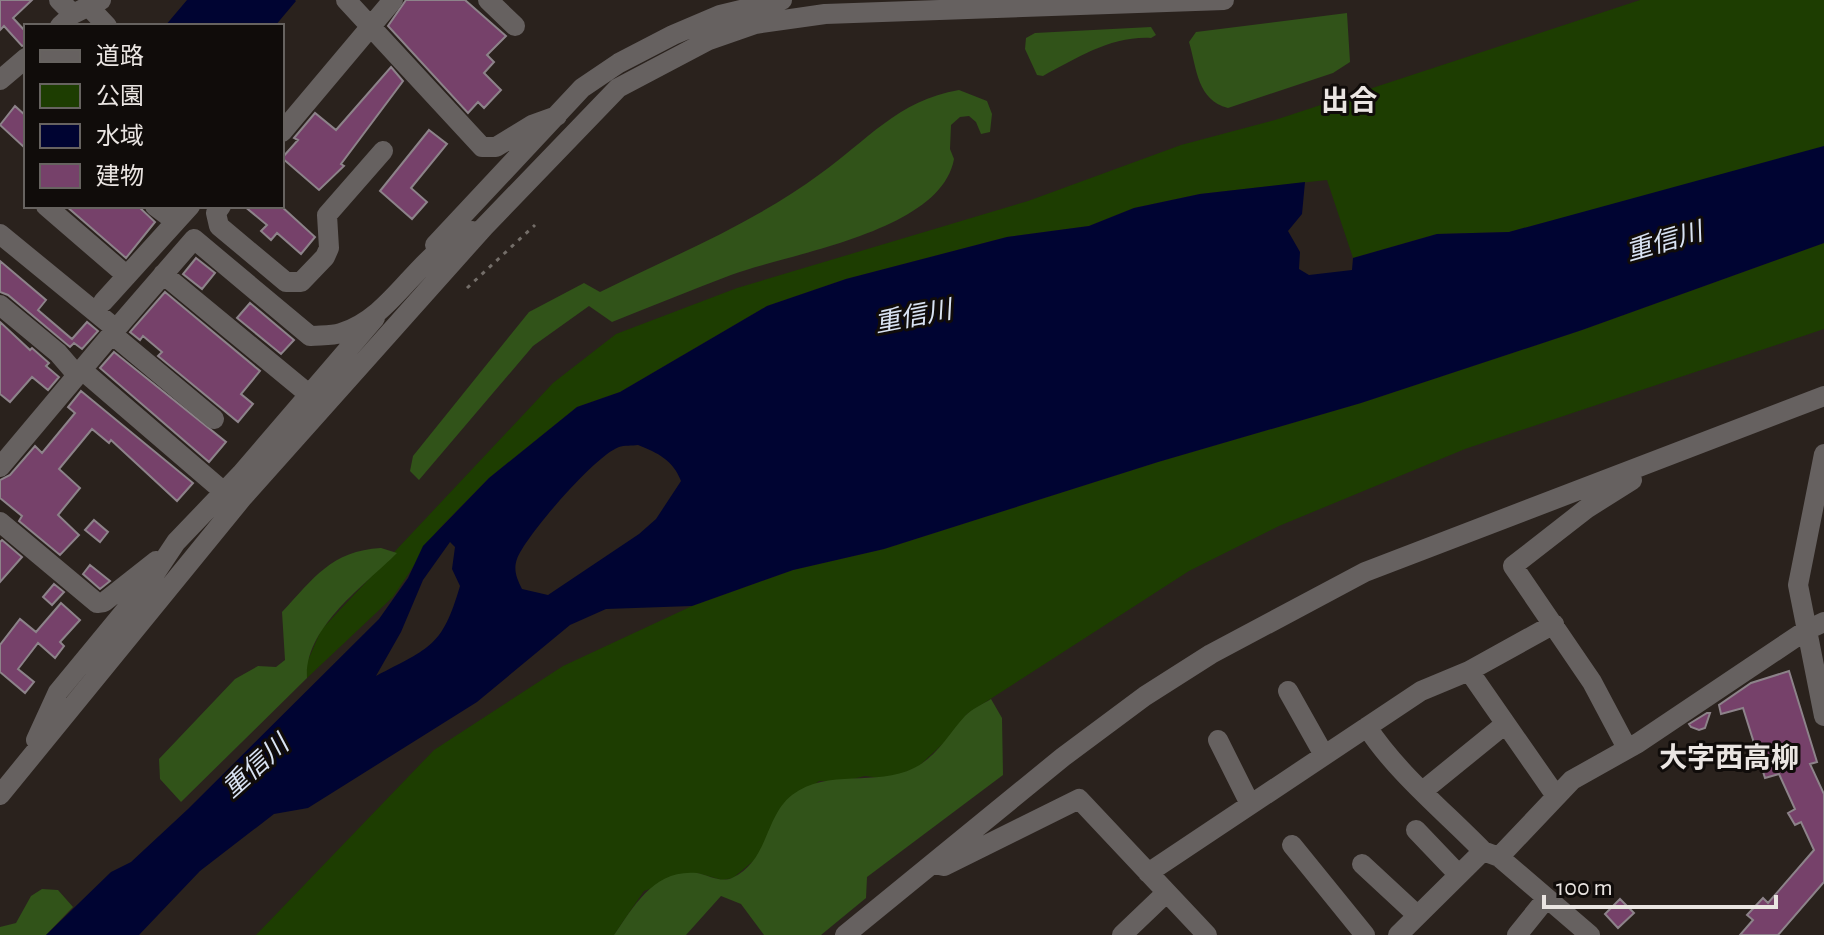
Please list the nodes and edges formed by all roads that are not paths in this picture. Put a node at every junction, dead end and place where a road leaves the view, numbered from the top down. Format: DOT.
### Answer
graph roads {
  1 [pos="346,0"];
  2 [pos="393,0"];
  3 [pos="488,0"];
  4 [pos="782,0"];
  5 [pos="1224,0"];
  6 [pos="77,10"];
  7 [pos="103,24"];
  8 [pos="369,26"];
  9 [pos="515,26"];
  10 [pos="24,60"];
  11 [pos="0,80"];
  12 [pos="618,88"];
  13 [pos="556,116"];
  14 [pos="284,130"];
  15 [pos="383,151"];
  16 [pos="48,208"];
  17 [pos="158,208"];
  18 [pos="188,208"];
  19 [pos="220,208"];
  20 [pos="175,221"];
  21 [pos="484,227"];
  22 [pos="0,234"];
  23 [pos="418,269"];
  24 [pos="163,274"];
  25 [pos="126,275"];
  26 [pos="103,302"];
  27 [pos="0,305"];
  28 [pos="379,312"];
  29 [pos="114,332"];
  30 [pos="79,372"];
  31 [pos="1824,396"];
  32 [pos="316,401"];
  33 [pos="214,419"];
  34 [pos="1824,454"];
  35 [pos="1644,465"];
  36 [pos="0,467"];
  37 [pos="224,492"];
  38 [pos="224,520"];
  39 [pos="0,522"];
  40 [pos="1824,524"];
  41 [pos="1805,543"];
  42 [pos="166,554"];
  43 [pos="1554,624"];
  44 [pos="1815,626"];
  45 [pos="1469,671"];
  46 [pos="1288,691"];
  47 [pos="1824,716"];
  48 [pos="1504,725"];
  49 [pos="1367,727"];
  50 [pos="1218,740"];
  51 [pos="37,748"];
  52 [pos="1627,748"];
  53 [pos="1324,755"];
  54 [pos="1424,790"];
  55 [pos="0,795"];
  56 [pos="1556,796"];
  57 [pos="1250,804"];
  58 [pos="1416,830"];
  59 [pos="1292,845"];
  60 [pos="1491,854"];
  61 [pos="930,863"];
  62 [pos="1362,864"];
  63 [pos="1148,873"];
  64 [pos="1458,874"];
  65 [pos="1166,893"];
  66 [pos="1546,899"];
  67 [pos="1417,915"];
  68 [pos="861,928"];
  69 [pos="845,935"];
  70 [pos="1122,935"];
  71 [pos="1207,935"];
  72 [pos="1365,935"];
  73 [pos="1398,935"];
  74 [pos="1517,935"];
  75 [pos="1590,935"];
  1 -- 8 [label="street"];
  2 -- 8 [label="street"];
  3 -- 9 [label="street"];
  4 -- 13 [label="street"];
  5 -- 12 [label="street"];
  6 -- 7 [label="street"];
  8 -- 13 [label="street"];
  8 -- 14 [label="street"];
  10 -- 11 [label="street"];
  12 -- 13 [label="street"];
  12 -- 21 [label="street"];
  13 -- 23 [label="street"];
  15 -- 19 [label="street"];
  16 -- 25 [label="street"];
  17 -- 20 [label="street"];
  18 -- 20 [label="street"];
  20 -- 25 [label="street"];
  21 -- 23 [label="street"];
  21 -- 32 [label="street"];
  22 -- 29 [label="street"];
  23 -- 28 [label="street"];
  24 -- 28 [label="street"];
  24 -- 29 [label="street"];
  24 -- 32 [label="street"];
  25 -- 26 [label="street"];
  27 -- 30 [label="street"];
  28 -- 32 [label="street"];
  29 -- 30 [label="street"];
  29 -- 33 [label="street"];
  30 -- 36 [label="street"];
  30 -- 37 [label="street"];
  31 -- 35 [label="street"];
  32 -- 37 [label="street"];
  32 -- 38 [label="street"];
  34 -- 41 [label="street"];
  35 -- 43 [label="street"];
  35 -- 61 [label="street"];
  37 -- 42 [label="street"];
  38 -- 42 [label="street"];
  38 -- 51 [label="street"];
  39 -- 42 [label="street"];
  40 -- 41 [label="street"];
  41 -- 44 [label="street"];
  42 -- 51 [label="street"];
  43 -- 45 [label="street"];
  43 -- 52 [label="street"];
  44 -- 47 [label="street"];
  44 -- 52 [label="street"];
  45 -- 48 [label="street"];
  45 -- 49 [label="street"];
  46 -- 53 [label="street"];
  48 -- 54 [label="street"];
  48 -- 56 [label="street"];
  49 -- 53 [label="street"];
  49 -- 54 [label="street"];
  50 -- 57 [label="street"];
  51 -- 55 [label="street"];
  52 -- 56 [label="street"];
  53 -- 57 [label="street"];
  54 -- 60 [label="street"];
  56 -- 60 [label="street"];
  57 -- 63 [label="street"];
  58 -- 64 [label="street"];
  59 -- 72 [label="street"];
  60 -- 64 [label="street"];
  60 -- 66 [label="street"];
  61 -- 63 [label="street"];
  61 -- 68 [label="street"];
  62 -- 67 [label="street"];
  63 -- 65 [label="street"];
  64 -- 67 [label="street"];
  65 -- 70 [label="street"];
  65 -- 71 [label="street"];
  66 -- 74 [label="street"];
  66 -- 75 [label="street"];
  67 -- 73 [label="street"];
  68 -- 69 [label="street"];
}
